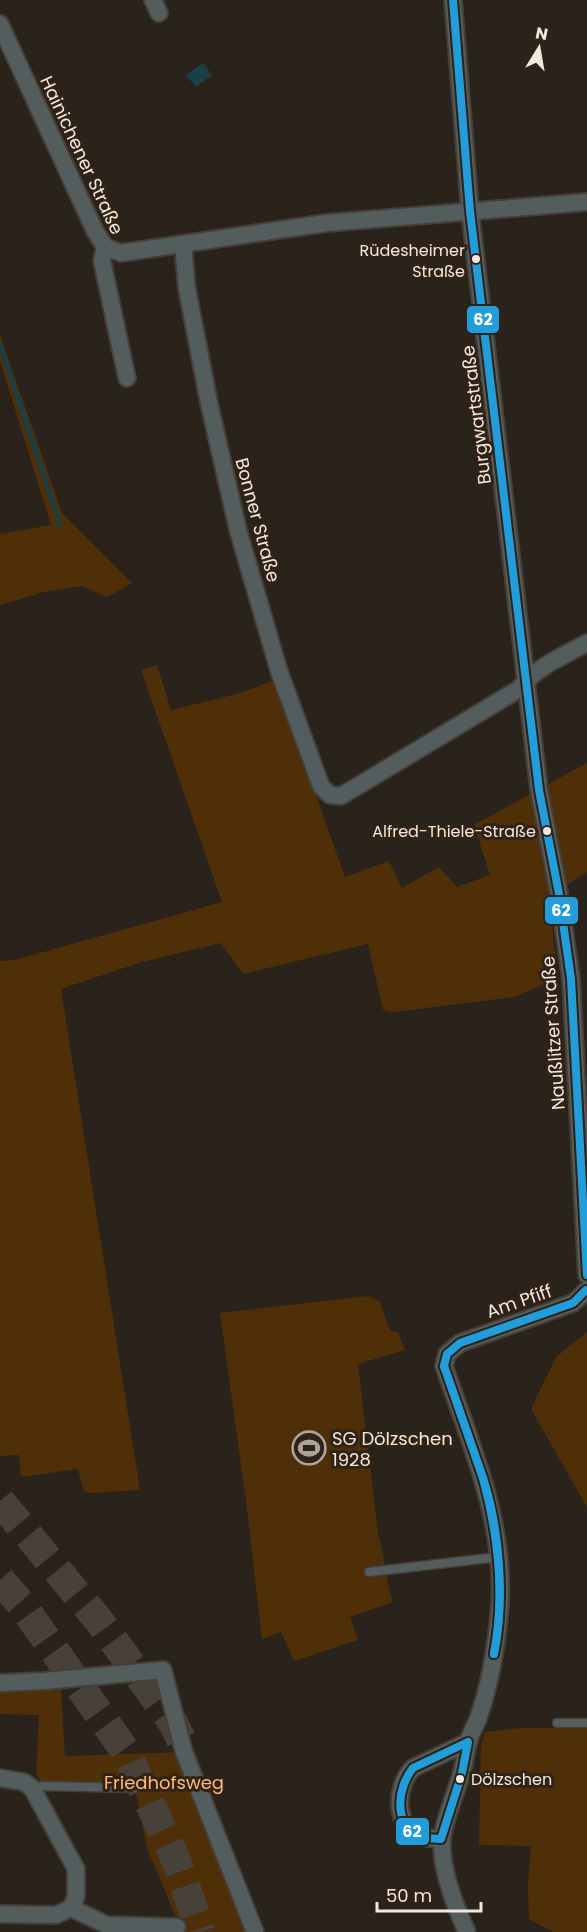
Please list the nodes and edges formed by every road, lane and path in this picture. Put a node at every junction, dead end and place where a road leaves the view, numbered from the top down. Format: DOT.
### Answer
graph roads {
  1 [pos="453,0"];
  2 [pos="0,24"];
  3 [pos="587,202"];
  4 [pos="470,211"];
  5 [pos="183,244"];
  6 [pos="105,247"];
  7 [pos="127,378"];
  8 [pos="587,643"];
  9 [pos="527,679"];
  10 [pos="539,790"];
  11 [pos="587,972"];
  12 [pos="571,979"];
  13 [pos="583,1101"];
  14 [pos="585,1226"];
  15 [pos="587,1284"];
  16 [pos="498,1557"];
  17 [pos="369,1572"];
  18 [pos="0,1683"];
  19 [pos="557,1723"];
  20 [pos="587,1723"];
  21 [pos="468,1742"];
  22 [pos="0,1778"];
  23 [pos="32,1788"];
  24 [pos="135,1788"];
  25 [pos="441,1839"];
  26 [pos="71,1908"];
  27 [pos="0,1914"];
  28 [pos="177,1927"];
  29 [pos="255,1932"];
  30 [pos="467,1932"];
  1 -- 4 [label="street, Burgwartstraße"];
  2 -- 6 [label="street, Hainichener Straße"];
  3 -- 4 [label="street"];
  4 -- 5 [label="street"];
  4 -- 9 [label="street, Burgwartstraße"];
  5 -- 6 [label="street"];
  5 -- 9 [label="street, Bonner Straße"];
  6 -- 7 [label="street, Hainichener Straße"];
  8 -- 9 [label="street"];
  9 -- 10 [label="street, Burgwartstraße"];
  10 -- 12 [label="street, Naußlitzer Straße"];
  11 -- 12 [label="street"];
  12 -- 13 [label="street, Naußlitzer Straße"];
  13 -- 14 [label="street, Naußlitzer Straße"];
  14 -- 15 [label="street, Naußlitzer Straße"];
  15 -- 16 [label="street, Am Pfiff"];
  16 -- 17 [label="lane"];
  16 -- 21 [label="street"];
  18 -- 29 [label="street"];
  19 -- 20 [label="lane"];
  21 -- 25 [label="street"];
  21 -- 25 [label="street"];
  22 -- 23 [label="street"];
  23 -- 24 [label="lane"];
  23 -- 26 [label="street"];
  25 -- 30 [label="street"];
  26 -- 27 [label="street"];
  26 -- 28 [label="street"];
}
